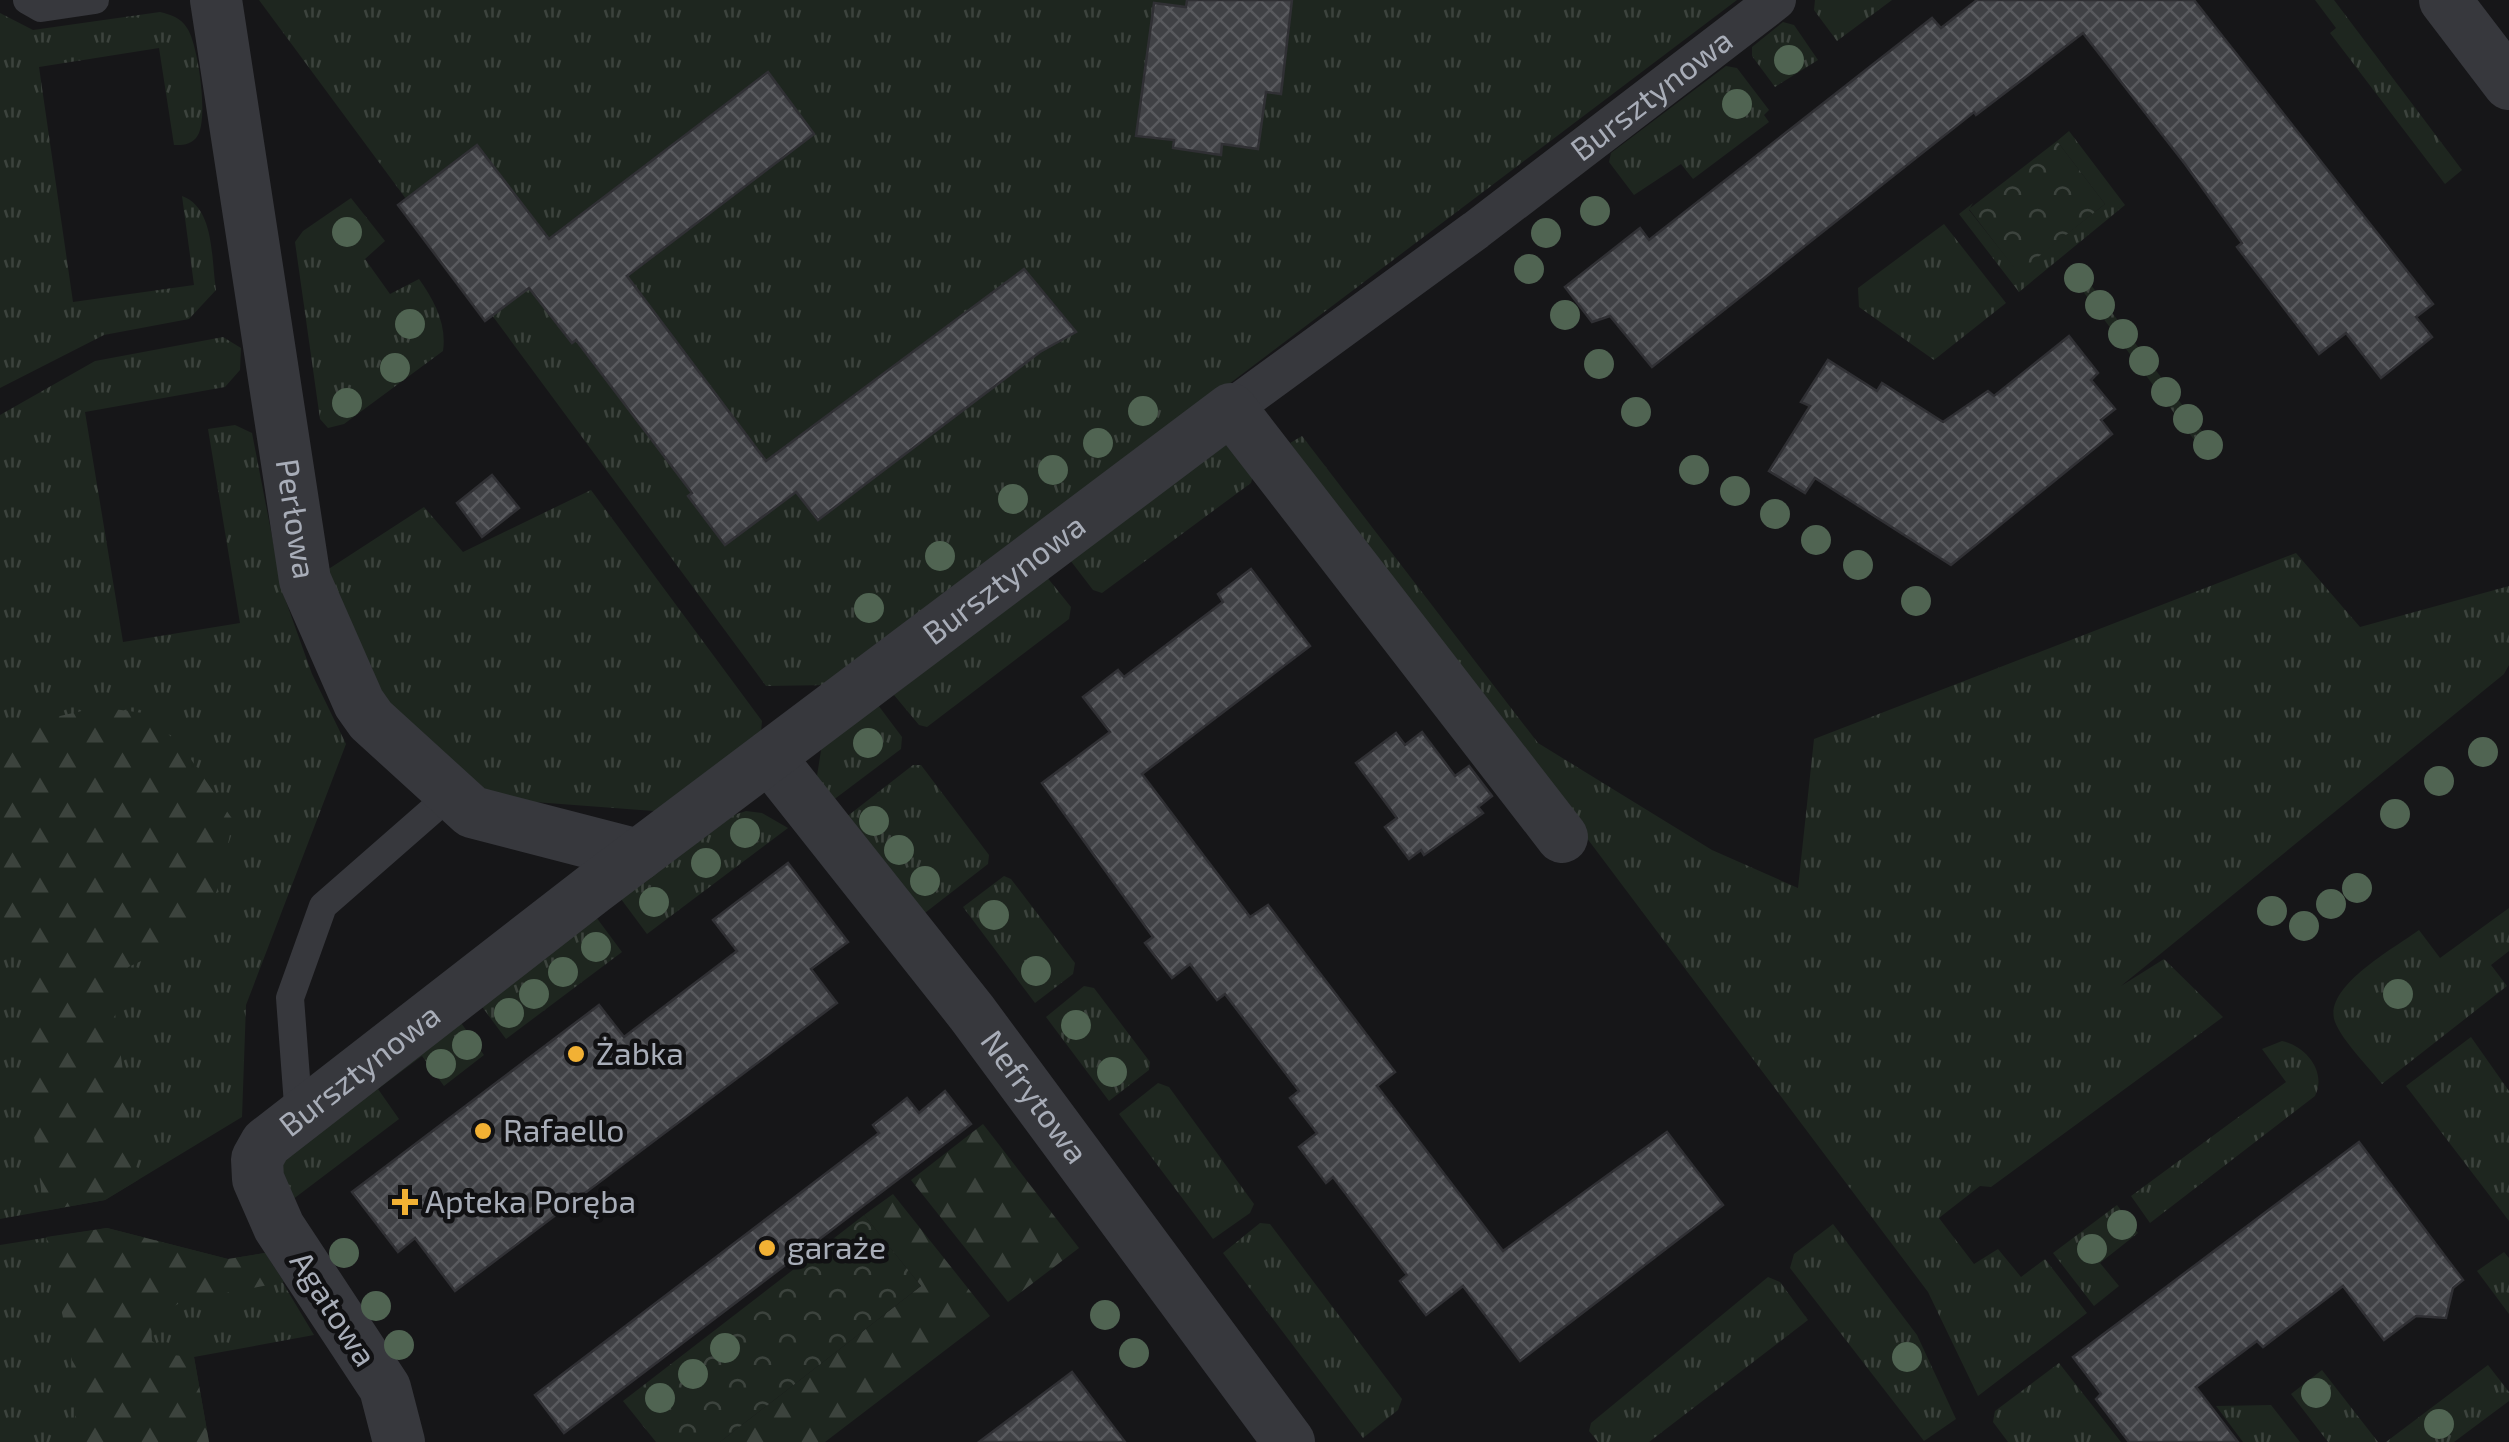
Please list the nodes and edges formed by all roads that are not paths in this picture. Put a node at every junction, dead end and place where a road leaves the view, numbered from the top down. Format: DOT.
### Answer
graph roads {
  1 [pos="27,0"];
  2 [pos="95,0"];
  3 [pos="216,0"];
  4 [pos="1776,0"];
  5 [pos="2445,0"];
  6 [pos="2509,84"];
  7 [pos="1231,409"];
  8 [pos="770,758"];
  9 [pos="451,794"];
  10 [pos="1562,837"];
  11 [pos="638,855"];
  12 [pos="299,1118"];
  13 [pos="258,1179"];
  14 [pos="399,1442"];
  15 [pos="1289,1442"];
  1 -- 2 [label="lane"];
  3 -- 9 [label="street, Perłowa"];
  4 -- 7 [label="street, Bursztynowa"];
  5 -- 6 [label="street"];
  7 -- 8 [label="street, Bursztynowa"];
  7 -- 10 [label="street"];
  8 -- 11 [label="street, Bursztynowa"];
  8 -- 15 [label="street, Nefrytowa"];
  9 -- 11 [label="street, Perłowa"];
  9 -- 12 [label="lane"];
  11 -- 12 [label="street, Bursztynowa"];
  12 -- 13 [label="street, Bursztynowa"];
  13 -- 14 [label="street, Agatowa"];
}
